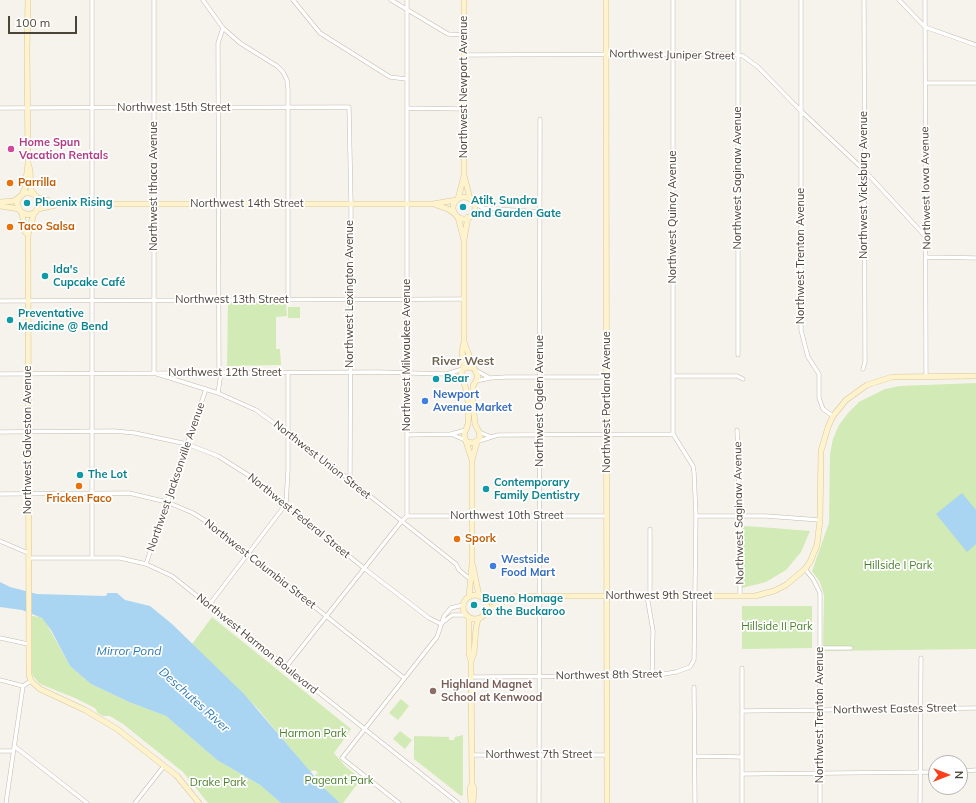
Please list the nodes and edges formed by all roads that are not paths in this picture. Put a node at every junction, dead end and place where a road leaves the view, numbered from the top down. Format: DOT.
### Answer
graph roads {
  1 [pos="28,0"];
  2 [pos="92,0"];
  3 [pos="154,0"];
  4 [pos="203,0"];
  5 [pos="293,0"];
  6 [pos="391,0"];
  7 [pos="406,0"];
  8 [pos="464,0"];
  9 [pos="606,0"];
  10 [pos="673,0"];
  11 [pos="738,0"];
  12 [pos="801,0"];
  13 [pos="864,0"];
  14 [pos="899,0"];
  15 [pos="925,0"];
  16 [pos="407,8"];
  17 [pos="925,27"];
  18 [pos="223,28"];
  19 [pos="464,35"];
  20 [pos="976,45"];
  21 [pos="606,54"];
  22 [pos="673,54"];
  23 [pos="464,55"];
  24 [pos="738,55"];
  25 [pos="406,79"];
  26 [pos="925,83"];
  27 [pos="976,83"];
  28 [pos="154,107"];
  29 [pos="0,108"];
  30 [pos="28,108"];
  31 [pos="91,108"];
  32 [pos="218,108"];
  33 [pos="287,108"];
  34 [pos="348,108"];
  35 [pos="407,108"];
  36 [pos="464,108"];
  37 [pos="801,111"];
  38 [pos="540,119"];
  39 [pos="28,163"];
  40 [pos="864,170"];
  41 [pos="464,175"];
  42 [pos="21,196"];
  43 [pos="36,196"];
  44 [pos="457,200"];
  45 [pos="472,201"];
  46 [pos="0,202"];
  47 [pos="61,204"];
  48 [pos="92,204"];
  49 [pos="154,204"];
  50 [pos="219,204"];
  51 [pos="288,204"];
  52 [pos="351,204"];
  53 [pos="407,204"];
  54 [pos="433,204"];
  55 [pos="0,206"];
  56 [pos="20,211"];
  57 [pos="36,211"];
  58 [pos="506,211"];
  59 [pos="539,212"];
  60 [pos="457,216"];
  61 [pos="470,217"];
  62 [pos="28,235"];
  63 [pos="926,237"];
  64 [pos="464,240"];
  65 [pos="926,258"];
  66 [pos="976,258"];
  67 [pos="351,299"];
  68 [pos="407,299"];
  69 [pos="464,299"];
  70 [pos="28,300"];
  71 [pos="93,300"];
  72 [pos="155,300"];
  73 [pos="219,300"];
  74 [pos="288,300"];
  75 [pos="0,301"];
  76 [pos="464,342"];
  77 [pos="738,355"];
  78 [pos="463,369"];
  79 [pos="863,369"];
  80 [pos="475,370"];
  81 [pos="350,372"];
  82 [pos="154,373"];
  83 [pos="220,373"];
  84 [pos="288,373"];
  85 [pos="407,373"];
  86 [pos="451,373"];
  87 [pos="0,374"];
  88 [pos="28,374"];
  89 [pos="92,374"];
  90 [pos="673,376"];
  91 [pos="926,376"];
  92 [pos="976,376"];
  93 [pos="540,377"];
  94 [pos="607,377"];
  95 [pos="490,378"];
  96 [pos="743,379"];
  97 [pos="463,382"];
  98 [pos="475,382"];
  99 [pos="206,389"];
  100 [pos="218,393"];
  101 [pos="833,416"];
  102 [pos="467,429"];
  103 [pos="478,430"];
  104 [pos="737,430"];
  105 [pos="92,431"];
  106 [pos="0,432"];
  107 [pos="28,432"];
  108 [pos="288,432"];
  109 [pos="451,434"];
  110 [pos="607,434"];
  111 [pos="673,434"];
  112 [pos="407,435"];
  113 [pos="540,435"];
  114 [pos="491,437"];
  115 [pos="467,441"];
  116 [pos="478,442"];
  117 [pos="187,444"];
  118 [pos="472,460"];
  119 [pos="350,482"];
  120 [pos="28,493"];
  121 [pos="0,494"];
  122 [pos="92,494"];
  123 [pos="167,502"];
  124 [pos="286,504"];
  125 [pos="407,516"];
  126 [pos="472,516"];
  127 [pos="539,516"];
  128 [pos="607,516"];
  129 [pos="696,516"];
  130 [pos="740,516"];
  131 [pos="820,520"];
  132 [pos="401,522"];
  133 [pos="650,529"];
  134 [pos="0,540"];
  135 [pos="248,554"];
  136 [pos="28,556"];
  137 [pos="92,558"];
  138 [pos="146,564"];
  139 [pos="472,564"];
  140 [pos="364,569"];
  141 [pos="805,569"];
  142 [pos="470,579"];
  143 [pos="479,596"];
  144 [pos="539,596"];
  145 [pos="607,596"];
  146 [pos="649,596"];
  147 [pos="694,596"];
  148 [pos="740,596"];
  149 [pos="469,597"];
  150 [pos="505,599"];
  151 [pos="484,600"];
  152 [pos="209,605"];
  153 [pos="463,605"];
  154 [pos="486,610"];
  155 [pos="326,617"];
  156 [pos="467,617"];
  157 [pos="478,619"];
  158 [pos="441,624"];
  159 [pos="0,638"];
  160 [pos="28,644"];
  161 [pos="820,648"];
  162 [pos="851,648"];
  163 [pos="921,658"];
  164 [pos="472,661"];
  165 [pos="286,667"];
  166 [pos="742,668"];
  167 [pos="472,676"];
  168 [pos="539,676"];
  169 [pos="607,676"];
  170 [pos="652,676"];
  171 [pos="404,678"];
  172 [pos="0,680"];
  173 [pos="31,681"];
  174 [pos="23,686"];
  175 [pos="694,687"];
  176 [pos="976,708"];
  177 [pos="921,709"];
  178 [pos="820,710"];
  179 [pos="742,711"];
  180 [pos="364,729"];
  181 [pos="14,746"];
  182 [pos="0,751"];
  183 [pos="14,751"];
  184 [pos="472,755"];
  185 [pos="538,755"];
  186 [pos="606,755"];
  187 [pos="695,756"];
  188 [pos="741,757"];
  189 [pos="164,766"];
  190 [pos="920,772"];
  191 [pos="928,772"];
  192 [pos="742,774"];
  193 [pos="820,774"];
  194 [pos="6,803"];
  195 [pos="87,803"];
  196 [pos="135,803"];
  197 [pos="199,803"];
  198 [pos="399,803"];
  199 [pos="458,803"];
  200 [pos="472,803"];
  201 [pos="539,803"];
  202 [pos="607,803"];
  203 [pos="695,803"];
  204 [pos="742,803"];
  205 [pos="820,803"];
  206 [pos="920,803"];
  1 -- 30 [label="street"];
  2 -- 31 [label="street"];
  3 -- 28 [label="street, Northwest Ithaca Avenue"];
  4 -- 18 [label="street"];
  5 -- 25 [label="street"];
  6 -- 16 [label="street"];
  7 -- 16 [label="street, Northwest Milwaukee Avenue"];
  8 -- 19 [label="street, Northwest Newport Avenue"];
  9 -- 21 [label="street, Northwest Portland Avenue"];
  10 -- 22 [label="street, Northwest Quincy Avenue"];
  11 -- 24 [label="street, Northwest Saginaw Avenue"];
  12 -- 37 [label="street, Northwest Trenton Avenue"];
  13 -- 40 [label="street, Northwest Vicksburg Avenue"];
  14 -- 17 [label="street"];
  15 -- 17 [label="street, Northwest Iowa Avenue"];
  16 -- 19 [label="street"];
  16 -- 25 [label="street, Northwest Milwaukee Avenue"];
  17 -- 20 [label="street"];
  17 -- 26 [label="street, Northwest Iowa Avenue"];
  18 -- 32 [label="street, Northwest Jacksonville Avenue"];
  18 -- 33 [label="street"];
  19 -- 23 [label="street, Northwest Newport Avenue"];
  21 -- 22 [label="street, Northwest Juniper Street"];
  21 -- 23 [label="street, Northwest Juniper Street"];
  21 -- 94 [label="street, Northwest Portland Avenue"];
  22 -- 24 [label="street, Northwest Juniper Street"];
  22 -- 90 [label="street, Northwest Quincy Avenue"];
  23 -- 36 [label="street, Northwest Newport Avenue"];
  24 -- 37 [label="street, Northwest Juniper Street"];
  24 -- 77 [label="street, Northwest Saginaw Avenue"];
  25 -- 35 [label="street, Northwest Milwaukee Avenue"];
  26 -- 27 [label="street"];
  26 -- 63 [label="street, Northwest Iowa Avenue"];
  28 -- 31 [label="street, Northwest 15th Street"];
  28 -- 32 [label="street, Northwest 15th Street"];
  28 -- 49 [label="street, Northwest Ithaca Avenue"];
  29 -- 30 [label="street, Northwest 15th Street"];
  30 -- 31 [label="street, Northwest 15th Street"];
  30 -- 39 [label="street"];
  31 -- 48 [label="street"];
  32 -- 33 [label="street, Northwest 15th Street"];
  32 -- 50 [label="street, Northwest Jacksonville Avenue"];
  33 -- 34 [label="street, Northwest 15th Street"];
  33 -- 51 [label="street"];
  34 -- 52 [label="street, Northwest Lexington Avenue"];
  35 -- 36 [label="street"];
  35 -- 53 [label="street, Northwest Milwaukee Avenue"];
  36 -- 41 [label="street, Northwest Newport Avenue"];
  37 -- 40 [label="street, Northwest Juniper Street"];
  37 -- 101 [label="street, Northwest Trenton Avenue"];
  38 -- 59 [label="street, Northwest Ogden Avenue"];
  39 -- 42 [label="street"];
  39 -- 43 [label="street"];
  40 -- 63 [label="street, Northwest Juniper Street"];
  40 -- 79 [label="street, Northwest Vicksburg Avenue"];
  41 -- 44 [label="street, Northwest Newport Avenue"];
  41 -- 45 [label="street, Northwest Newport Avenue"];
  42 -- 43 [label="street"];
  42 -- 46 [label="street"];
  42 -- 56 [label="street"];
  43 -- 47 [label="street, Northwest 14th Street"];
  43 -- 57 [label="street"];
  44 -- 45 [label="street"];
  44 -- 54 [label="street, Northwest 14th Street"];
  44 -- 60 [label="street"];
  45 -- 58 [label="street"];
  45 -- 61 [label="street"];
  47 -- 48 [label="street, Northwest 14th Street"];
  47 -- 57 [label="street, Northwest 14th Street"];
  48 -- 49 [label="street, Northwest 14th Street"];
  48 -- 71 [label="street"];
  49 -- 50 [label="street, Northwest 14th Street"];
  49 -- 72 [label="street, Northwest Ithaca Avenue"];
  50 -- 51 [label="street, Northwest 14th Street"];
  50 -- 73 [label="street, Northwest Jacksonville Avenue"];
  51 -- 52 [label="street, Northwest 14th Street"];
  51 -- 74 [label="street"];
  52 -- 53 [label="street, Northwest 14th Street"];
  52 -- 67 [label="street, Northwest Lexington Avenue"];
  53 -- 54 [label="street, Northwest 14th Street"];
  53 -- 68 [label="street, Northwest Milwaukee Avenue"];
  54 -- 60 [label="street, Northwest 14th Street"];
  55 -- 56 [label="street"];
  56 -- 57 [label="street"];
  56 -- 62 [label="street, Northwest Galveston Avenue"];
  57 -- 62 [label="street, Northwest Galveston Avenue"];
  58 -- 59 [label="street"];
  58 -- 61 [label="street"];
  59 -- 93 [label="street, Northwest Ogden Avenue"];
  60 -- 61 [label="street"];
  60 -- 64 [label="street"];
  61 -- 64 [label="street"];
  62 -- 70 [label="street, Northwest Galveston Avenue"];
  63 -- 65 [label="street, Northwest Iowa Avenue"];
  64 -- 69 [label="street"];
  65 -- 66 [label="street"];
  65 -- 91 [label="street, Northwest Iowa Avenue"];
  67 -- 68 [label="street, Northwest 13th Street"];
  67 -- 74 [label="street, Northwest 13th Street"];
  67 -- 81 [label="street, Northwest Lexington Avenue"];
  68 -- 69 [label="street, Northwest 13th Street"];
  68 -- 85 [label="street, Northwest Milwaukee Avenue"];
  69 -- 76 [label="street"];
  70 -- 71 [label="street, Northwest 13th Street"];
  70 -- 75 [label="street, Northwest 13th Street"];
  70 -- 88 [label="street, Northwest Galveston Avenue"];
  71 -- 72 [label="street, Northwest 13th Street"];
  71 -- 89 [label="street"];
  72 -- 73 [label="street, Northwest 13th Street"];
  72 -- 82 [label="street, Northwest Ithaca Avenue"];
  73 -- 74 [label="street, Northwest 13th Street"];
  73 -- 83 [label="street, Northwest Jacksonville Avenue"];
  76 -- 78 [label="street"];
  76 -- 80 [label="street"];
  78 -- 80 [label="street"];
  78 -- 86 [label="street, Northwest 12th Street"];
  78 -- 97 [label="street"];
  80 -- 95 [label="street"];
  80 -- 98 [label="street"];
  81 -- 84 [label="street, Northwest 12th Street"];
  81 -- 85 [label="street, Northwest 12th Street"];
  81 -- 119 [label="street, Northwest Lexington Avenue"];
  82 -- 83 [label="street, Northwest 12th Street"];
  82 -- 89 [label="street, Northwest 12th Street"];
  82 -- 99 [label="street, Northwest Union Street"];
  83 -- 84 [label="street, Northwest 12th Street"];
  83 -- 100 [label="street, Northwest Jacksonville Avenue"];
  84 -- 108 [label="street"];
  85 -- 86 [label="street, Northwest 12th Street"];
  85 -- 112 [label="street, Northwest Milwaukee Avenue"];
  86 -- 97 [label="street"];
  87 -- 88 [label="street, Northwest 12th Street"];
  88 -- 89 [label="street, Northwest 12th Street"];
  88 -- 107 [label="street, Northwest Galveston Avenue"];
  89 -- 105 [label="street"];
  90 -- 96 [label="street"];
  90 -- 111 [label="street, Northwest Quincy Avenue"];
  91 -- 92 [label="street"];
  91 -- 101 [label="street"];
  93 -- 94 [label="street"];
  93 -- 95 [label="street"];
  93 -- 113 [label="street, Northwest Ogden Avenue"];
  94 -- 110 [label="street, Northwest Portland Avenue"];
  95 -- 98 [label="street"];
  97 -- 102 [label="street"];
  98 -- 103 [label="street"];
  99 -- 100 [label="street, Northwest Union Street"];
  99 -- 117 [label="street, Northwest Jacksonville Avenue"];
  100 -- 108 [label="street, Northwest Union Street"];
  101 -- 131 [label="street"];
  102 -- 109 [label="street"];
  102 -- 115 [label="street"];
  103 -- 114 [label="street"];
  103 -- 116 [label="street"];
  104 -- 130 [label="street, Northwest Saginaw Avenue"];
  105 -- 107 [label="street, Northwest Federal Street"];
  105 -- 117 [label="street, Northwest Federal Street"];
  105 -- 122 [label="street"];
  106 -- 107 [label="street, Northwest Federal Street"];
  107 -- 120 [label="street, Northwest Galveston Avenue"];
  108 -- 119 [label="street, Northwest Union Street"];
  108 -- 124 [label="street"];
  109 -- 112 [label="street"];
  109 -- 115 [label="street"];
  110 -- 111 [label="street"];
  110 -- 113 [label="street"];
  110 -- 128 [label="street, Northwest Portland Avenue"];
  111 -- 129 [label="street"];
  112 -- 125 [label="street, Northwest Milwaukee Avenue"];
  113 -- 114 [label="street"];
  113 -- 127 [label="street, Northwest Ogden Avenue"];
  114 -- 116 [label="street"];
  115 -- 116 [label="street"];
  115 -- 118 [label="street"];
  116 -- 118 [label="street"];
  117 -- 123 [label="street, Northwest Jacksonville Avenue"];
  117 -- 124 [label="street, Northwest Federal Street"];
  118 -- 126 [label="street"];
  119 -- 132 [label="street, Northwest Union Street"];
  120 -- 121 [label="street, Northwest Columbia Street"];
  120 -- 122 [label="street, Northwest Columbia Street"];
  120 -- 136 [label="street, Northwest Galveston Avenue"];
  122 -- 123 [label="street, Northwest Columbia Street"];
  122 -- 137 [label="street"];
  123 -- 135 [label="street, Northwest Columbia Street"];
  123 -- 138 [label="street, Northwest Jacksonville Avenue"];
  124 -- 135 [label="street"];
  124 -- 140 [label="street, Northwest Federal Street"];
  125 -- 126 [label="street, Northwest 10th Street"];
  125 -- 132 [label="street"];
  126 -- 127 [label="street, Northwest 10th Street"];
  126 -- 139 [label="street"];
  127 -- 128 [label="street, Northwest 10th Street"];
  127 -- 144 [label="street, Northwest Ogden Avenue"];
  128 -- 145 [label="street, Northwest Portland Avenue"];
  129 -- 130 [label="street"];
  129 -- 147 [label="street"];
  130 -- 131 [label="street"];
  130 -- 148 [label="street, Northwest Saginaw Avenue"];
  131 -- 141 [label="street"];
  132 -- 140 [label="street"];
  132 -- 142 [label="street, Northwest Union Street"];
  133 -- 146 [label="street"];
  134 -- 136 [label="street, Northwest Harmon Boulevard"];
  135 -- 152 [label="street"];
  135 -- 155 [label="street, Northwest Columbia Street"];
  136 -- 137 [label="street, Northwest Harmon Boulevard"];
  136 -- 160 [label="street, Northwest Galveston Avenue"];
  137 -- 138 [label="street, Northwest Harmon Boulevard"];
  138 -- 152 [label="street, Northwest Harmon Boulevard"];
  139 -- 142 [label="street"];
  139 -- 143 [label="street"];
  140 -- 155 [label="street"];
  140 -- 158 [label="street, Northwest Federal Street"];
  141 -- 148 [label="street, Northwest 9th Street"];
  141 -- 161 [label="street, Northwest Trenton Avenue"];
  142 -- 149 [label="street"];
  143 -- 149 [label="street"];
  143 -- 151 [label="street"];
  144 -- 145 [label="street, Northwest 9th Street"];
  144 -- 150 [label="street, Northwest 9th Street"];
  144 -- 168 [label="street, Northwest Ogden Avenue"];
  145 -- 146 [label="street, Northwest 9th Street"];
  145 -- 169 [label="street, Northwest Portland Avenue"];
  146 -- 147 [label="street, Northwest 9th Street"];
  146 -- 170 [label="street"];
  147 -- 148 [label="street, Northwest 9th Street"];
  147 -- 170 [label="street, Northwest 8th Street"];
  149 -- 153 [label="street"];
  150 -- 151 [label="street, Northwest 9th Street"];
  150 -- 154 [label="street, Northwest 9th Street"];
  151 -- 154 [label="street"];
  152 -- 165 [label="street, Northwest Harmon Boulevard"];
  153 -- 156 [label="street"];
  153 -- 158 [label="street"];
  154 -- 157 [label="street"];
  155 -- 165 [label="street"];
  155 -- 171 [label="street, Northwest Columbia Street"];
  156 -- 157 [label="street"];
  156 -- 158 [label="street"];
  156 -- 164 [label="street"];
  157 -- 164 [label="street"];
  158 -- 171 [label="street"];
  159 -- 160 [label="street"];
  160 -- 173 [label="street, Northwest Galveston Avenue"];
  161 -- 162 [label="street"];
  161 -- 178 [label="street, Northwest Trenton Avenue"];
  163 -- 177 [label="street"];
  164 -- 167 [label="street"];
  165 -- 180 [label="street, Northwest Harmon Boulevard"];
  166 -- 179 [label="street"];
  167 -- 168 [label="street, Northwest 8th Street"];
  167 -- 184 [label="street"];
  168 -- 169 [label="street, Northwest 8th Street"];
  168 -- 185 [label="street, Northwest Ogden Avenue"];
  169 -- 170 [label="street, Northwest 8th Street"];
  169 -- 186 [label="street, Northwest Portland Avenue"];
  171 -- 180 [label="street"];
  172 -- 174 [label="street"];
  173 -- 174 [label="street"];
  173 -- 189 [label="street"];
  174 -- 181 [label="street"];
  175 -- 187 [label="street"];
  176 -- 177 [label="street, Northwest Eastes Street"];
  177 -- 178 [label="street, Northwest Eastes Street"];
  177 -- 190 [label="street"];
  178 -- 179 [label="street, Northwest Eastes Street"];
  178 -- 193 [label="street, Northwest Trenton Avenue"];
  179 -- 188 [label="street"];
  180 -- 198 [label="street"];
  180 -- 199 [label="street, Northwest Harmon Boulevard"];
  181 -- 183 [label="street"];
  181 -- 195 [label="street"];
  182 -- 183 [label="street"];
  183 -- 194 [label="street"];
  184 -- 185 [label="street, Northwest 7th Street"];
  184 -- 200 [label="street"];
  185 -- 186 [label="street, Northwest 7th Street"];
  185 -- 201 [label="street, Northwest Ogden Avenue"];
  186 -- 202 [label="street, Northwest Portland Avenue"];
  187 -- 188 [label="street"];
  187 -- 203 [label="street"];
  188 -- 192 [label="street"];
  189 -- 196 [label="street"];
  189 -- 197 [label="street"];
  190 -- 191 [label="street"];
  190 -- 193 [label="street"];
  190 -- 206 [label="street"];
  192 -- 193 [label="street"];
  192 -- 204 [label="street"];
  193 -- 205 [label="street, Northwest Trenton Avenue"];
}
